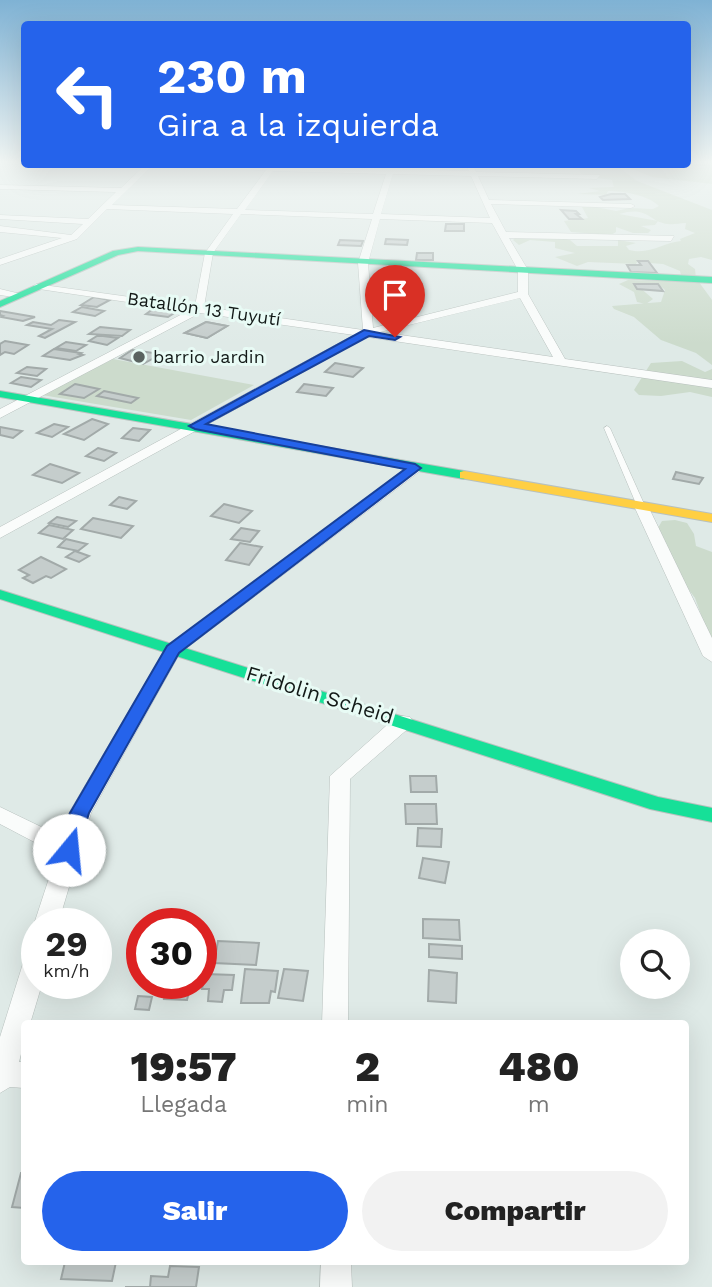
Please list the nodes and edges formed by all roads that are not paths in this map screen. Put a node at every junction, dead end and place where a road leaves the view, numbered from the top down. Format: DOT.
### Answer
graph roads {
  1 [pos="90,223"];
  2 [pos="232,223"];
  3 [pos="375,223"];
  4 [pos="496,223"];
  5 [pos="0,229"];
  6 [pos="503,235"];
  7 [pos="74,237"];
  8 [pos="671,238"];
  9 [pos="209,253"];
  10 [pos="0,262"];
  11 [pos="363,263"];
  12 [pos="523,270"];
  13 [pos="712,280"];
  14 [pos="39,286"];
  15 [pos="0,292"];
  16 [pos="20,295"];
  17 [pos="523,295"];
  18 [pos="0,304"];
  19 [pos="199,309"];
  20 [pos="368,332"];
  21 [pos="561,362"];
  22 [pos="712,384"];
  23 [pos="0,394"];
  24 [pos="29,399"];
  25 [pos="0,414"];
  26 [pos="195,426"];
  27 [pos="607,428"];
  28 [pos="415,468"];
  29 [pos="641,506"];
  30 [pos="712,518"];
  31 [pos="0,533"];
  32 [pos="0,594"];
  33 [pos="173,650"];
  34 [pos="712,656"];
  35 [pos="404,722"];
  36 [pos="712,815"];
  37 [pos="0,816"];
  38 [pos="69,850"];
  39 [pos="52,908"];
  40 [pos="26,999"];
  41 [pos="21,1020"];
  42 [pos="21,1020"];
  43 [pos="335,1020"];
  44 [pos="7,1076"];
  45 [pos="336,1265"];
  46 [pos="336,1287"];
  1 -- 7 [label="street"];
  2 -- 9 [label="street"];
  3 -- 11 [label="street"];
  4 -- 6 [label="street"];
  5 -- 7 [label="street"];
  6 -- 8 [label="street"];
  6 -- 12 [label="street"];
  7 -- 10 [label="street"];
  9 -- 11 [label="street"];
  9 -- 14 [label="street"];
  9 -- 19 [label="street"];
  11 -- 12 [label="street"];
  11 -- 20 [label="street"];
  12 -- 13 [label="street"];
  12 -- 17 [label="street"];
  14 -- 16 [label="street"];
  14 -- 19 [label="street, Batallón 13 Tuyutí"];
  15 -- 16 [label="street"];
  16 -- 18 [label="street"];
  17 -- 20 [label="street"];
  17 -- 21 [label="street"];
  19 -- 20 [label="street, Batallón 13 Tuyutí"];
  19 -- 24 [label="street"];
  20 -- 21 [label="street, Batallón 13 Tuyutí"];
  20 -- 26 [label="street"];
  21 -- 22 [label="street, Batallón 13 Tuyutí"];
  23 -- 24 [label="street"];
  24 -- 25 [label="street"];
  24 -- 26 [label="street"];
  26 -- 28 [label="street"];
  26 -- 31 [label="street"];
  27 -- 29 [label="lane"];
  28 -- 29 [label="street"];
  28 -- 33 [label="street"];
  29 -- 30 [label="street"];
  29 -- 34 [label="street"];
  32 -- 33 [label="street, Fridolin Scheid"];
  33 -- 35 [label="street, Fridolin Scheid"];
  33 -- 38 [label="street"];
  35 -- 36 [label="street"];
  35 -- 43 [label="street, Fridolin Scheid"];
  37 -- 38 [label="street"];
  38 -- 39 [label="street"];
  40 -- 41 [label="street"];
  42 -- 44 [label="street"];
  45 -- 46 [label="street"];
}
